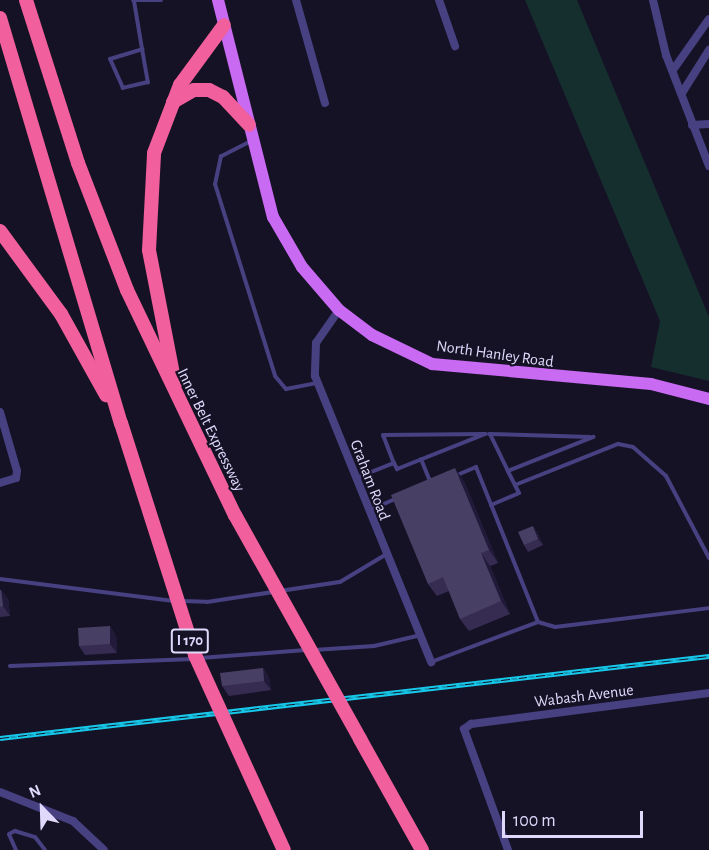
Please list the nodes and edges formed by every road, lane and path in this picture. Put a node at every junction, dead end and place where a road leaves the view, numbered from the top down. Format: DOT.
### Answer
graph roads {
  1 [pos="26,0"];
  2 [pos="161,0"];
  3 [pos="218,0"];
  4 [pos="296,0"];
  5 [pos="439,0"];
  6 [pos="652,0"];
  7 [pos="133,1"];
  8 [pos="709,19"];
  9 [pos="1,21"];
  10 [pos="224,25"];
  11 [pos="455,46"];
  12 [pos="142,49"];
  13 [pos="709,50"];
  14 [pos="673,70"];
  15 [pos="682,93"];
  16 [pos="171,103"];
  17 [pos="325,103"];
  18 [pos="709,124"];
  19 [pos="249,125"];
  20 [pos="692,125"];
  21 [pos="253,141"];
  22 [pos="709,166"];
  23 [pos="0,231"];
  24 [pos="339,310"];
  25 [pos="317,382"];
  26 [pos="709,399"];
  27 [pos="0,412"];
  28 [pos="182,412"];
  29 [pos="122,423"];
  30 [pos="487,434"];
  31 [pos="421,459"];
  32 [pos="394,463"];
  33 [pos="508,471"];
  34 [pos="355,478"];
  35 [pos="0,483"];
  36 [pos="432,485"];
  37 [pos="515,485"];
  38 [pos="423,488"];
  39 [pos="405,495"];
  40 [pos="491,505"];
  41 [pos="368,511"];
  42 [pos="385,555"];
  43 [pos="709,558"];
  44 [pos="0,579"];
  45 [pos="709,608"];
  46 [pos="538,622"];
  47 [pos="417,636"];
  48 [pos="431,662"];
  49 [pos="10,666"];
  50 [pos="709,693"];
  51 [pos="0,792"];
  52 [pos="16,850"];
  53 [pos="45,850"];
  54 [pos="104,850"];
  55 [pos="284,850"];
  56 [pos="422,850"];
  57 [pos="508,850"];
  1 -- 28 [label="highway, Inner Belt Expressway"];
  2 -- 7 [label="lane"];
  3 -- 10 [label="main road, North Hanley Road"];
  4 -- 17 [label="street"];
  5 -- 11 [label="street"];
  6 -- 14 [label="street"];
  7 -- 12 [label="lane"];
  8 -- 14 [label="street"];
  9 -- 29 [label="highway, I 170"];
  10 -- 16 [label="highway"];
  10 -- 19 [label="main road, North Hanley Road"];
  12 -- 12 [label="lane"];
  13 -- 15 [label="street"];
  14 -- 15 [label="street"];
  15 -- 20 [label="street"];
  16 -- 19 [label="highway"];
  16 -- 28 [label="highway"];
  18 -- 20 [label="street"];
  19 -- 21 [label="main road, North Hanley Road"];
  20 -- 22 [label="street"];
  21 -- 24 [label="main road, North Hanley Road"];
  21 -- 25 [label="lane"];
  23 -- 29 [label="highway"];
  24 -- 25 [label="street, Graham Road"];
  24 -- 26 [label="main road, North Hanley Road"];
  25 -- 34 [label="street, Graham Road"];
  27 -- 35 [label="street"];
  28 -- 56 [label="highway, Inner Belt Expressway, bridge"];
  29 -- 55 [label="highway, I 170, bridge"];
  30 -- 31 [label="lane"];
  30 -- 32 [label="lane"];
  30 -- 33 [label="lane"];
  30 -- 33 [label="lane"];
  31 -- 32 [label="lane"];
  31 -- 36 [label="lane"];
  32 -- 34 [label="lane"];
  33 -- 37 [label="lane"];
  34 -- 41 [label="street, Graham Road"];
  36 -- 38 [label="lane"];
  36 -- 40 [label="lane"];
  37 -- 40 [label="lane"];
  37 -- 43 [label="lane"];
  39 -- 41 [label="lane"];
  40 -- 46 [label="lane"];
  41 -- 42 [label="street, Graham Road"];
  42 -- 44 [label="lane"];
  42 -- 47 [label="street, Graham Road"];
  45 -- 46 [label="lane"];
  46 -- 48 [label="lane"];
  47 -- 48 [label="street, Graham Road"];
  47 -- 49 [label="lane"];
  50 -- 57 [label="street, Wabash Avenue"];
  51 -- 54 [label="street"];
  52 -- 53 [label="lane"];
}
